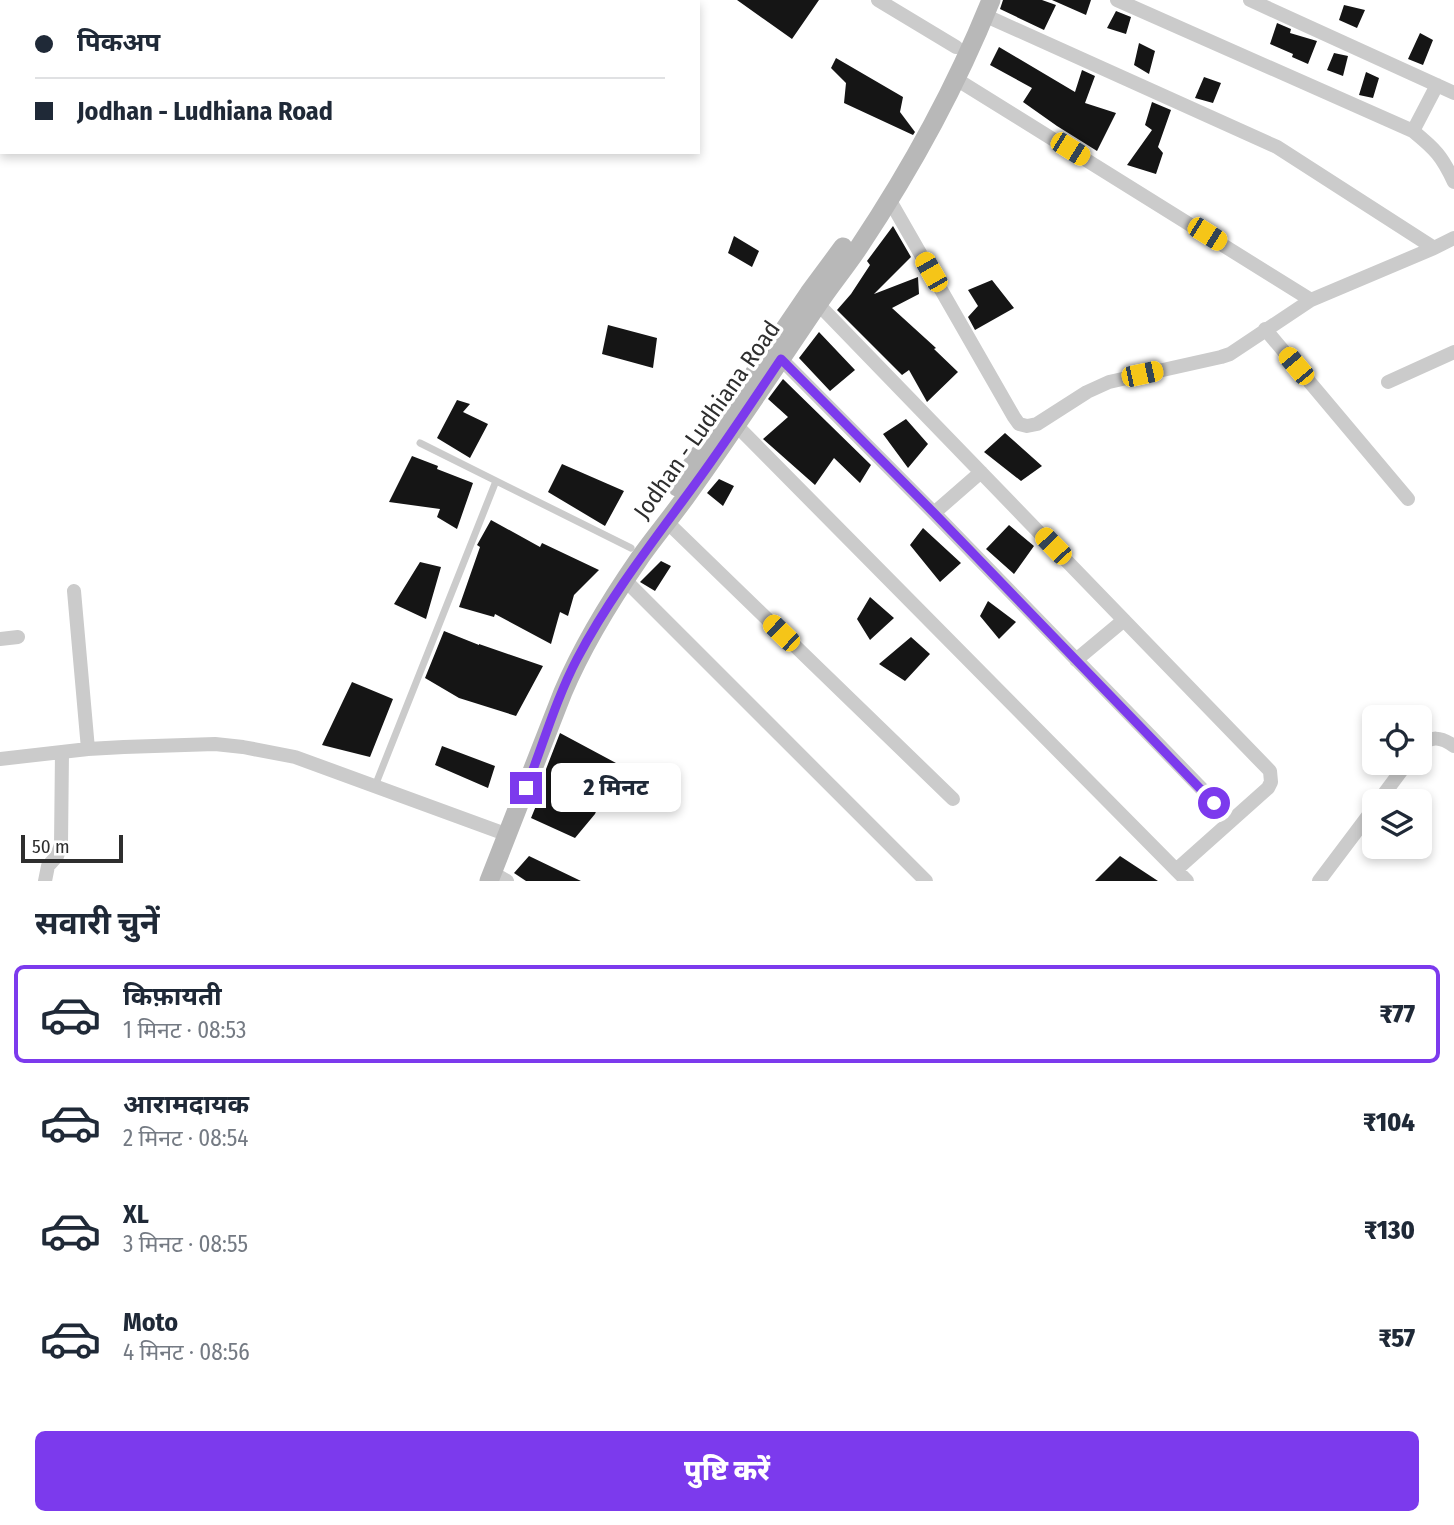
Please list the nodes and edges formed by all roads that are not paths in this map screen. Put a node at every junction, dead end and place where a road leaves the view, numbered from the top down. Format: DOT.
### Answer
graph roads {
  1 [pos="878,0"];
  2 [pos="1116,0"];
  3 [pos="1250,0"];
  4 [pos="984,5"];
  5 [pos="957,47"];
  6 [pos="956,79"];
  7 [pos="1437,85"];
  8 [pos="1454,93"];
  9 [pos="1413,131"];
  10 [pos="1454,182"];
  11 [pos="890,199"];
  12 [pos="1454,238"];
  13 [pos="1434,248"];
  14 [pos="1311,300"];
  15 [pos="818,304"];
  16 [pos="1265,329"];
  17 [pos="1452,358"];
  18 [pos="781,359"];
  19 [pos="1388,382"];
  20 [pos="736,425"];
  21 [pos="420,443"];
  22 [pos="981,472"];
  23 [pos="496,481"];
  24 [pos="1408,499"];
  25 [pos="934,513"];
  26 [pos="667,522"];
  27 [pos="631,548"];
  28 [pos="625,580"];
  29 [pos="74,591"];
  30 [pos="1124,620"];
  31 [pos="18,637"];
  32 [pos="0,639"];
  33 [pos="1076,660"];
  34 [pos="1432,738"];
  35 [pos="1454,746"];
  36 [pos="88,749"];
  37 [pos="62,752"];
  38 [pos="0,759"];
  39 [pos="374,786"];
  40 [pos="953,799"];
  41 [pos="1232,820"];
  42 [pos="1362,823"];
  43 [pos="502,833"];
  44 [pos="1182,876"];
  45 [pos="491,879"];
  46 [pos="45,881"];
  47 [pos="926,881"];
  48 [pos="1319,881"];
  1 -- 5 [label="street"];
  2 -- 9 [label="street"];
  3 -- 7 [label="street"];
  4 -- 5 [label="street, Jodhan - Ludhiana Road"];
  4 -- 6 [label="street, Jodhan - Ludhiana Road"];
  4 -- 13 [label="street"];
  5 -- 27 [label="street, Jodhan - Ludhiana Road"];
  6 -- 11 [label="street, Jodhan - Ludhiana Road"];
  6 -- 14 [label="street"];
  7 -- 8 [label="street"];
  7 -- 9 [label="street"];
  9 -- 10 [label="street"];
  11 -- 15 [label="street, Jodhan - Ludhiana Road"];
  11 -- 16 [label="street"];
  12 -- 13 [label="street"];
  13 -- 14 [label="street"];
  14 -- 16 [label="street"];
  15 -- 18 [label="street, Jodhan - Ludhiana Road"];
  15 -- 22 [label="street"];
  16 -- 24 [label="street"];
  17 -- 19 [label="street"];
  18 -- 20 [label="street, Jodhan - Ludhiana Road"];
  18 -- 25 [label="street"];
  20 -- 26 [label="street, Jodhan - Ludhiana Road"];
  20 -- 44 [label="street"];
  21 -- 23 [label="lane"];
  22 -- 25 [label="street"];
  22 -- 30 [label="street"];
  23 -- 27 [label="lane"];
  23 -- 39 [label="lane"];
  25 -- 33 [label="street"];
  26 -- 28 [label="street, Jodhan - Ludhiana Road"];
  26 -- 40 [label="street"];
  27 -- 43 [label="street, Jodhan - Ludhiana Road"];
  28 -- 43 [label="street, Jodhan - Ludhiana Road"];
  28 -- 47 [label="street"];
  29 -- 36 [label="street"];
  30 -- 33 [label="street"];
  30 -- 41 [label="street"];
  31 -- 32 [label="street"];
  33 -- 41 [label="street"];
  34 -- 35 [label="street"];
  36 -- 37 [label="street"];
  36 -- 39 [label="street"];
  37 -- 38 [label="street"];
  37 -- 46 [label="street"];
  39 -- 43 [label="street"];
  41 -- 44 [label="street"];
  42 -- 48 [label="street"];
  43 -- 45 [label="street, Jodhan - Ludhiana Road"];
}
